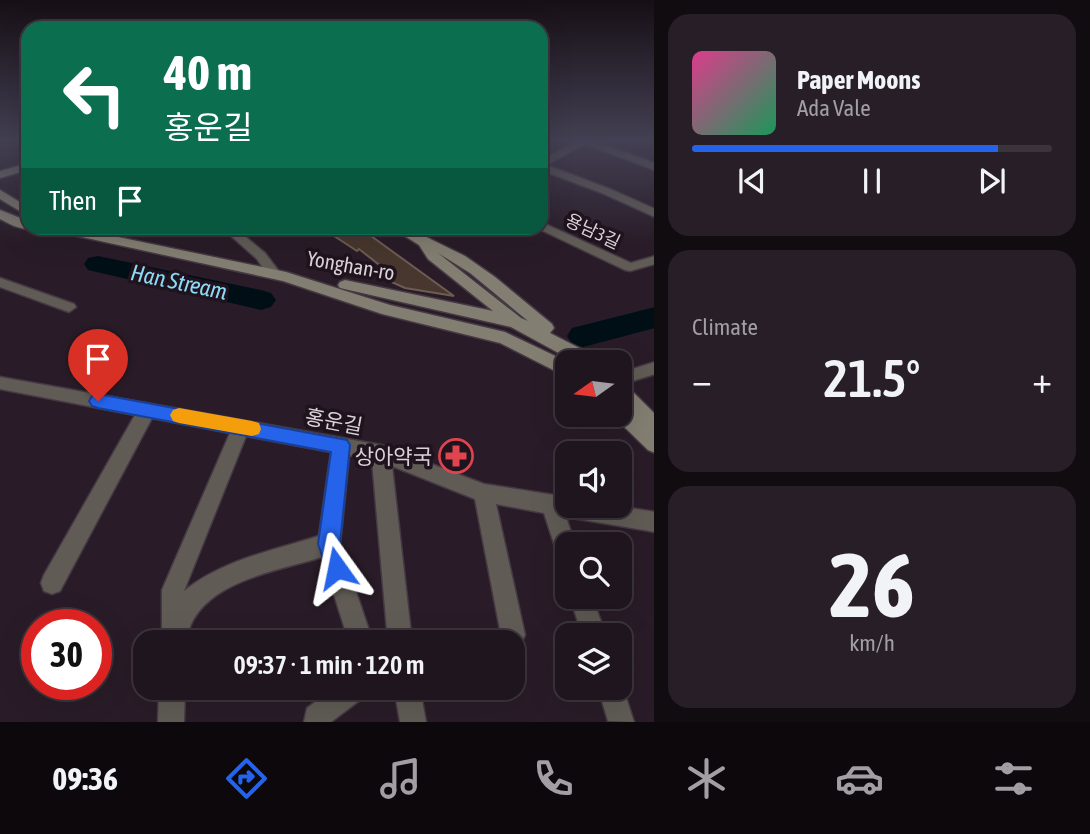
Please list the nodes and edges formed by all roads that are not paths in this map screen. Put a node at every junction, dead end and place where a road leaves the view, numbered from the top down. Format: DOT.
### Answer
graph roads {
  1 [pos="566,176"];
  2 [pos="0,194"];
  3 [pos="21,208"];
  4 [pos="0,214"];
  5 [pos="654,214"];
  6 [pos="21,222"];
  7 [pos="548,229"];
  8 [pos="92,235"];
  9 [pos="236,235"];
  10 [pos="412,235"];
  11 [pos="424,242"];
  12 [pos="654,260"];
  13 [pos="280,275"];
  14 [pos="463,279"];
  15 [pos="0,282"];
  16 [pos="354,298"];
  17 [pos="422,302"];
  18 [pos="69,307"];
  19 [pos="516,322"];
  20 [pos="556,350"];
  21 [pos="561,350"];
  22 [pos="555,356"];
  23 [pos="654,368"];
  24 [pos="632,375"];
  25 [pos="0,383"];
  26 [pos="632,398"];
  27 [pos="632,403"];
  28 [pos="147,410"];
  29 [pos="654,414"];
  30 [pos="632,423"];
  31 [pos="241,426"];
  32 [pos="654,428"];
  33 [pos="654,444"];
  34 [pos="341,445"];
  35 [pos="381,453"];
  36 [pos="484,493"];
  37 [pos="552,505"];
  38 [pos="654,522"];
  39 [pos="561,532"];
  40 [pos="329,544"];
  41 [pos="52,583"];
  42 [pos="174,630"];
  43 [pos="177,630"];
  44 [pos="357,630"];
  45 [pos="399,630"];
  46 [pos="512,630"];
  47 [pos="172,700"];
  48 [pos="339,700"];
  49 [pos="409,700"];
  50 [pos="615,700"];
  51 [pos="621,721"];
  52 [pos="171,722"];
  53 [pos="317,722"];
  54 [pos="413,722"];
  1 -- 5 [label="street"];
  2 -- 3 [label="main road"];
  4 -- 6 [label="main road"];
  7 -- 12 [label="street, 용남3길"];
  8 -- 13 [label="main road"];
  9 -- 13 [label="street"];
  10 -- 11 [label="main road"];
  11 -- 14 [label="main road"];
  11 -- 21 [label="main road"];
  13 -- 16 [label="main road, Yonghan-ro"];
  13 -- 17 [label="main road, Yonghan-ro"];
  14 -- 17 [label="main road"];
  14 -- 19 [label="main road"];
  15 -- 18 [label="street"];
  16 -- 17 [label="main road"];
  16 -- 22 [label="main road, Yonghan-ro"];
  17 -- 19 [label="main road, Yonghan-ro"];
  19 -- 20 [label="main road"];
  23 -- 24 [label="street"];
  25 -- 28 [label="street, 홍운길"];
  26 -- 29 [label="main road"];
  27 -- 32 [label="main road"];
  28 -- 31 [label="street, 홍운길"];
  28 -- 41 [label="street"];
  30 -- 33 [label="main road"];
  31 -- 34 [label="street, 홍운길"];
  31 -- 42 [label="street"];
  34 -- 35 [label="street, 홍운길"];
  34 -- 40 [label="street"];
  35 -- 36 [label="street, 홍운길"];
  35 -- 45 [label="street"];
  36 -- 37 [label="street, 홍운길"];
  36 -- 46 [label="street"];
  37 -- 38 [label="street, 홍운길"];
  37 -- 39 [label="street"];
  40 -- 43 [label="street"];
  40 -- 44 [label="street"];
  47 -- 52 [label="street"];
  48 -- 53 [label="street"];
  49 -- 54 [label="street"];
  50 -- 51 [label="street"];
}
